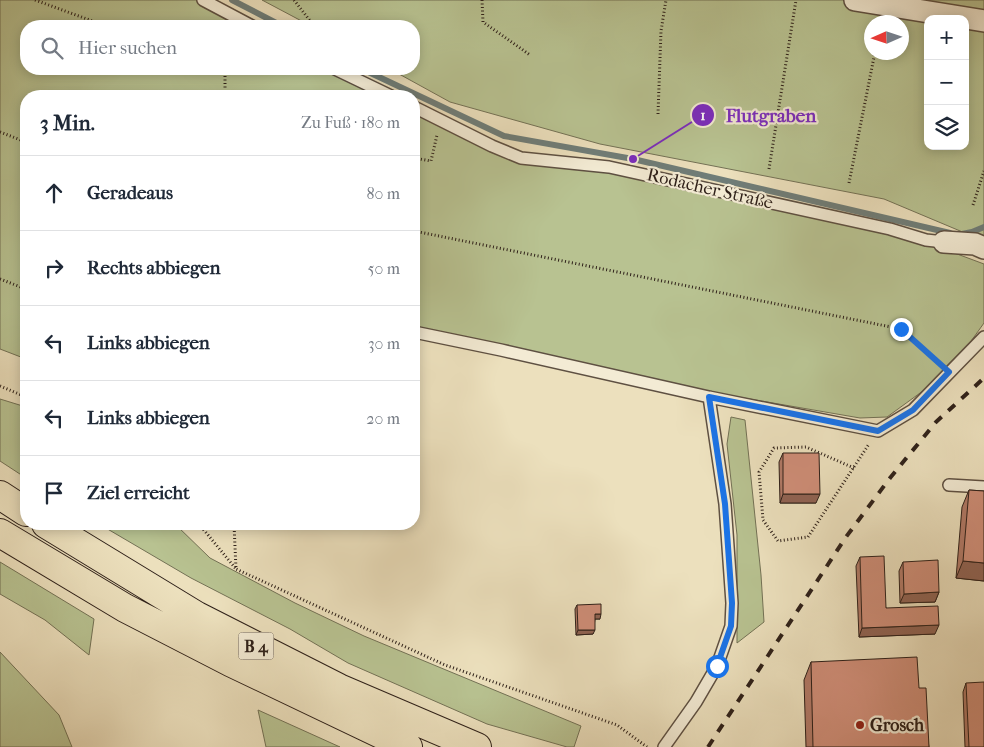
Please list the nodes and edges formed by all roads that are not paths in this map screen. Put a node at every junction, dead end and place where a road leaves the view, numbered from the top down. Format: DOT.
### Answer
graph roads {
  1 [pos="202,0"];
  2 [pos="855,0"];
  3 [pos="240,20"];
  4 [pos="984,21"];
  5 [pos="347,75"];
  6 [pos="379,90"];
  7 [pos="420,110"];
  8 [pos="944,242"];
  9 [pos="984,248"];
  10 [pos="420,333"];
  11 [pos="984,337"];
  12 [pos="709,397"];
  13 [pos="949,485"];
  14 [pos="984,487"];
  15 [pos="0,495"];
  16 [pos="20,508"];
  17 [pos="56,530"];
  18 [pos="0,533"];
  19 [pos="408,747"];
  20 [pos="477,747"];
  21 [pos="664,747"];
  1 -- 3 [label="lane"];
  2 -- 4 [label="street"];
  5 -- 6 [label="lane"];
  7 -- 8 [label="lane, Rodacher Straße"];
  8 -- 9 [label="street, Rodacher Straße"];
  10 -- 12 [label="lane"];
  11 -- 12 [label="lane"];
  12 -- 21 [label="lane"];
  13 -- 14 [label="lane"];
  15 -- 16 [label="highway"];
  17 -- 20 [label="highway, B 4"];
  18 -- 19 [label="highway, B 4"];
}
